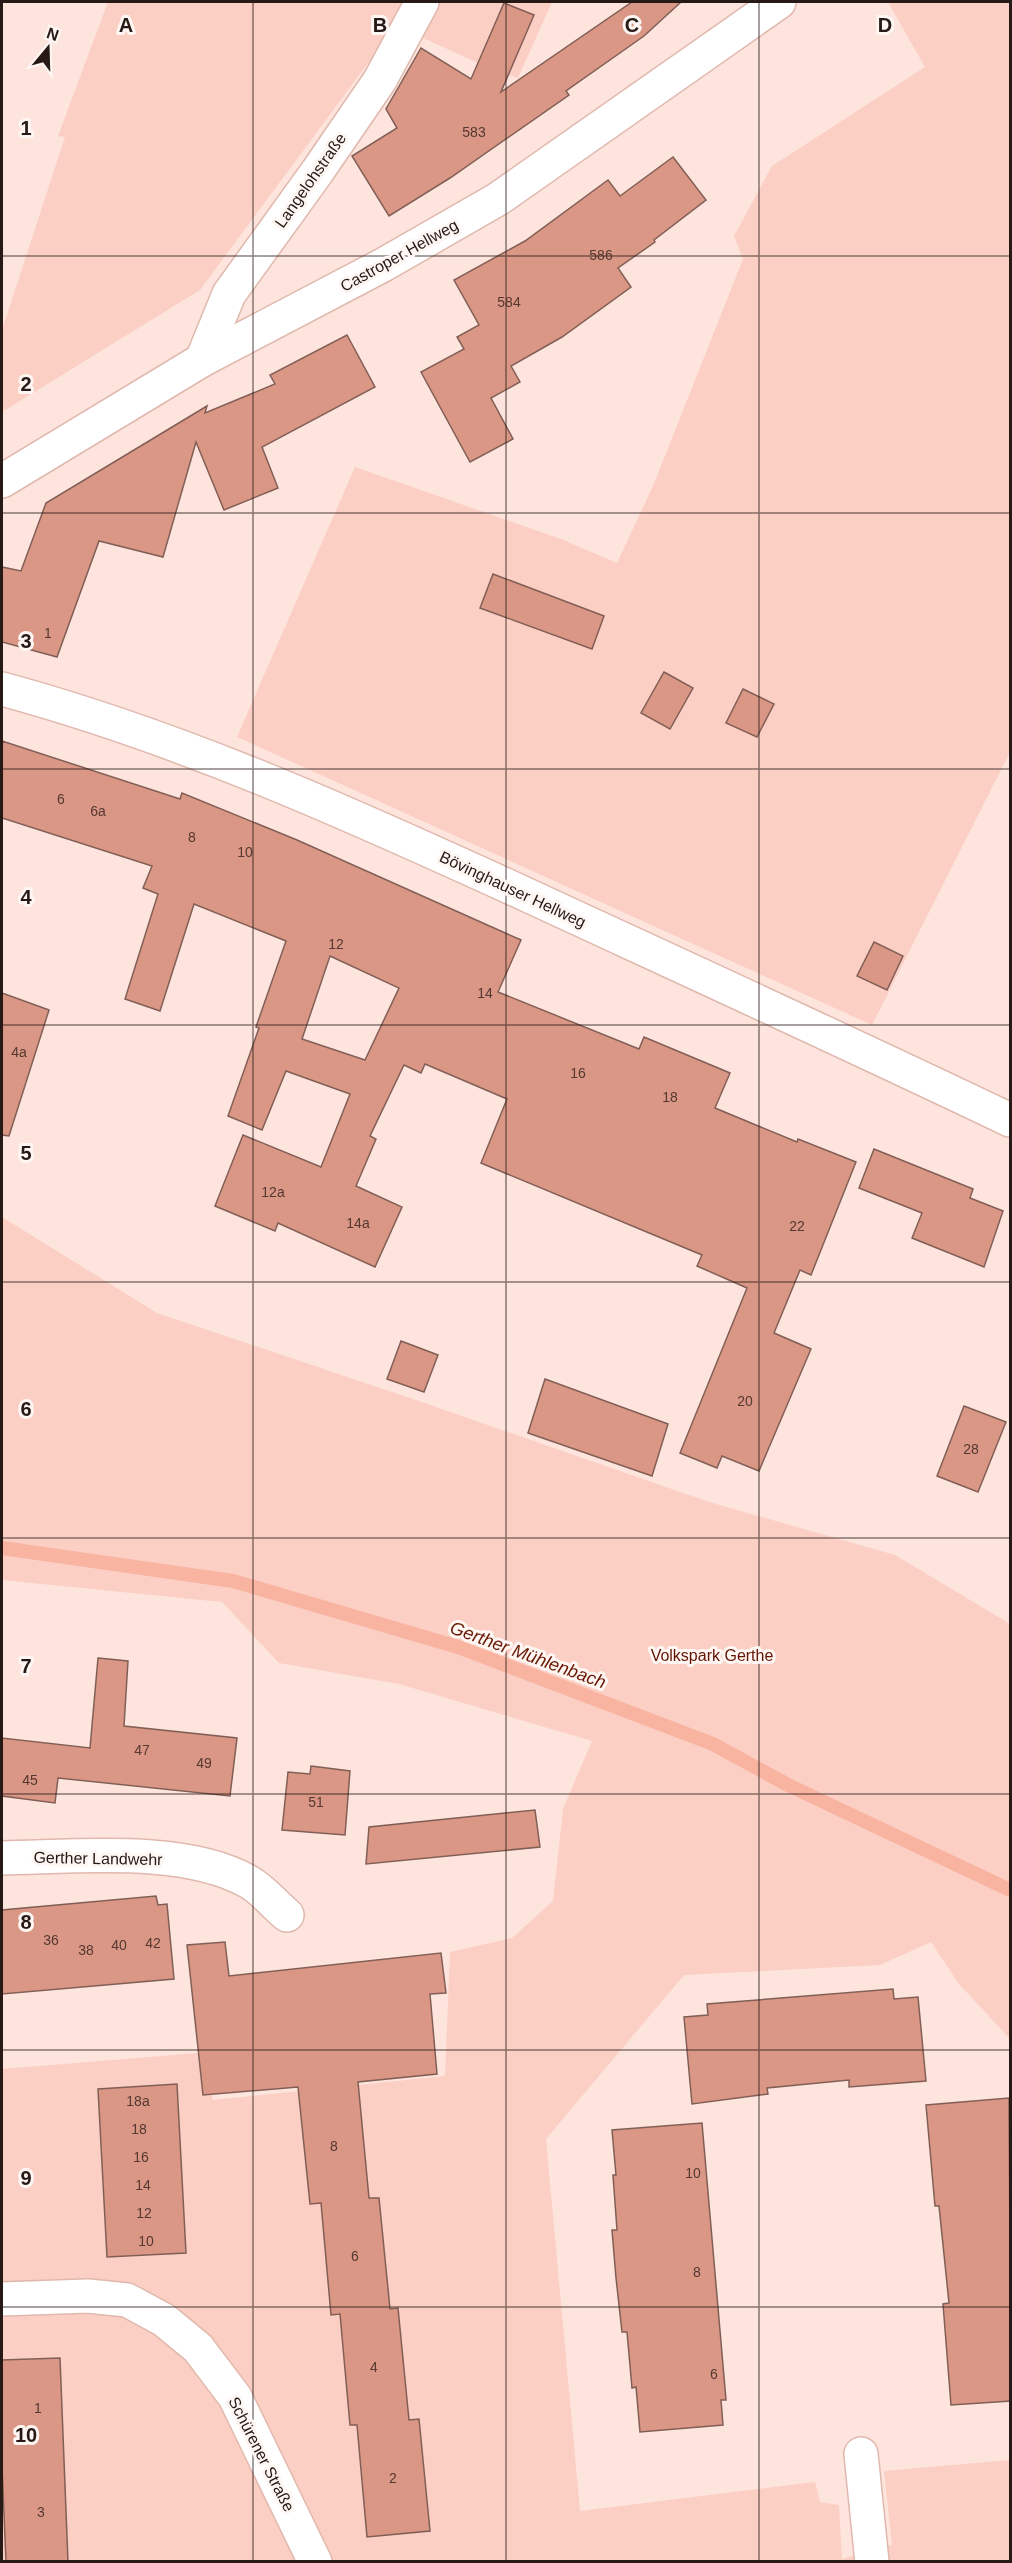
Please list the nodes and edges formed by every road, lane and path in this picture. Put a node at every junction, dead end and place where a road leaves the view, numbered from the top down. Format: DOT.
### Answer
graph roads {
  1 [pos="422,2"];
  2 [pos="778,2"];
  3 [pos="202,360"];
  4 [pos="2,481"];
  5 [pos="2,689"];
  6 [pos="1011,1120"];
  7 [pos="2,1858"];
  8 [pos="287,1915"];
  9 [pos="2,2299"];
  10 [pos="861,2454"];
  11 [pos="315,2562"];
  12 [pos="872,2562"];
  1 -- 3 [label="street, Langelohstraße"];
  2 -- 3 [label="street, Castroper Hellweg"];
  3 -- 4 [label="street, Castroper Hellweg"];
  5 -- 6 [label="street, Bövinghauser Hellweg"];
  7 -- 8 [label="street, Gerther Landwehr"];
  9 -- 11 [label="street, Schürener Straße"];
  10 -- 12 [label="street"];
}
